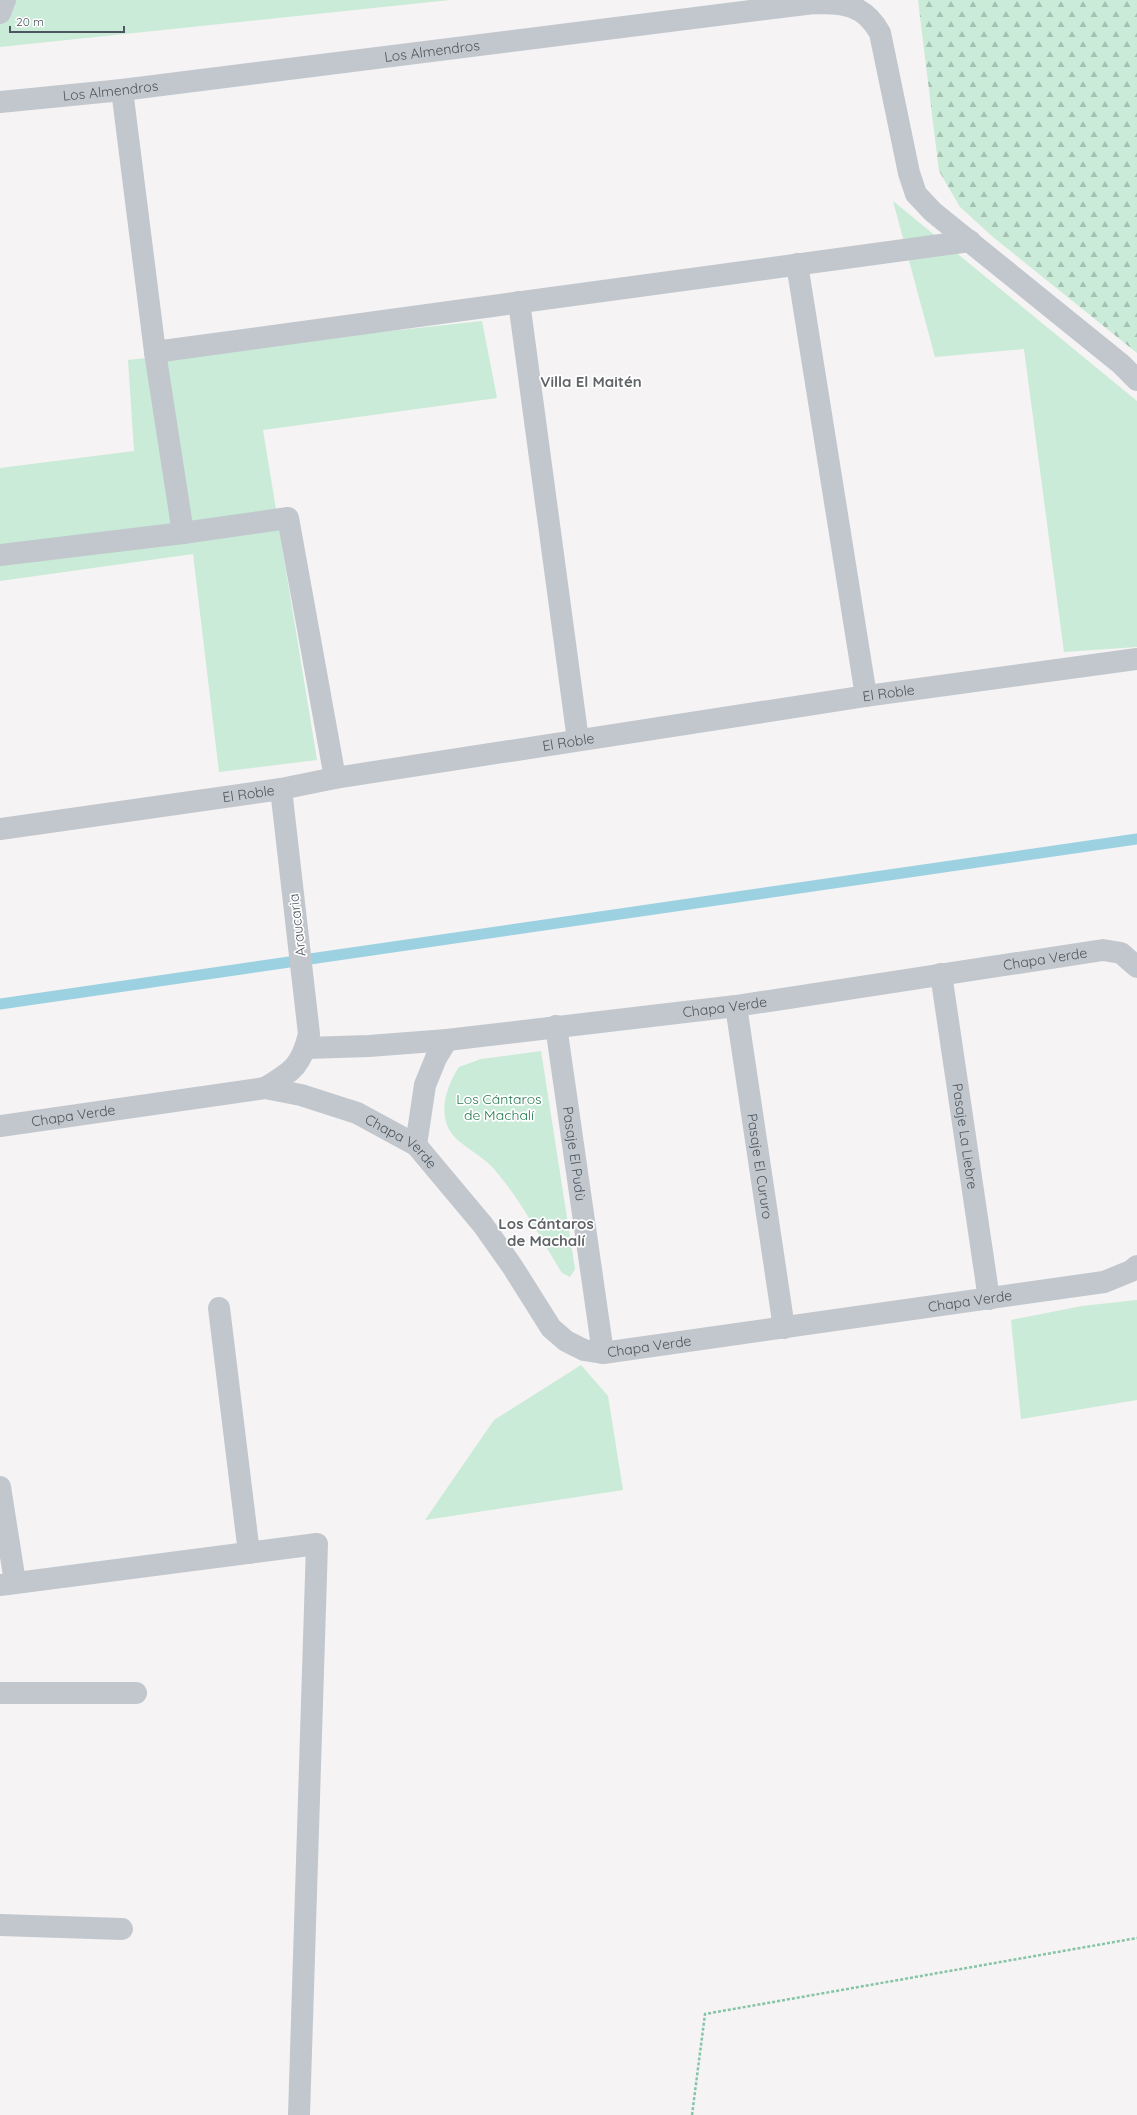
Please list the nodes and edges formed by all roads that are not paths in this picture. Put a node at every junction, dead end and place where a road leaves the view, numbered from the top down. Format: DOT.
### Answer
graph roads {
  1 [pos="5,0"];
  2 [pos="0,13"];
  3 [pos="122,90"];
  4 [pos="0,102"];
  5 [pos="970,241"];
  6 [pos="797,264"];
  7 [pos="519,302"];
  8 [pos="155,352"];
  9 [pos="1137,380"];
  10 [pos="182,533"];
  11 [pos="0,555"];
  12 [pos="1137,659"];
  13 [pos="866,696"];
  14 [pos="578,740"];
  15 [pos="335,778"];
  16 [pos="281,789"];
  17 [pos="0,829"];
  18 [pos="1137,966"];
  19 [pos="941,974"];
  20 [pos="736,1006"];
  21 [pos="556,1026"];
  22 [pos="447,1040"];
  23 [pos="303,1054"];
  24 [pos="265,1088"];
  25 [pos="0,1126"];
  26 [pos="416,1145"];
  27 [pos="1137,1266"];
  28 [pos="989,1299"];
  29 [pos="219,1308"];
  30 [pos="784,1328"];
  31 [pos="604,1353"];
  32 [pos="0,1487"];
  33 [pos="249,1553"];
  34 [pos="7,1584"];
  35 [pos="0,1693"];
  36 [pos="136,1693"];
  37 [pos="0,1925"];
  38 [pos="122,1929"];
  39 [pos="299,2115"];
  1 -- 2 [label="street"];
  3 -- 4 [label="street, Los Almendros"];
  3 -- 5 [label="street, Los Almendros"];
  3 -- 8 [label="street"];
  5 -- 6 [label="street"];
  5 -- 9 [label="street"];
  6 -- 7 [label="street"];
  6 -- 13 [label="street"];
  7 -- 8 [label="street"];
  7 -- 14 [label="street"];
  8 -- 10 [label="street"];
  10 -- 11 [label="street"];
  10 -- 15 [label="street"];
  12 -- 13 [label="street, El Roble"];
  13 -- 14 [label="street, El Roble"];
  14 -- 15 [label="street, El Roble"];
  15 -- 16 [label="street, El Roble"];
  16 -- 17 [label="street, El Roble"];
  16 -- 23 [label="street, Araucaria"];
  18 -- 19 [label="street, Chapa Verde"];
  19 -- 20 [label="street, Chapa Verde"];
  19 -- 28 [label="street, Pasaje La Liebre"];
  20 -- 21 [label="street, Chapa Verde"];
  20 -- 30 [label="street, Pasaje El Cururo"];
  21 -- 22 [label="street, Chapa Verde"];
  21 -- 31 [label="street, Pasaje El Pudù"];
  22 -- 23 [label="street, Chapa Verde"];
  22 -- 26 [label="street"];
  23 -- 24 [label="street, Chapa Verde"];
  24 -- 25 [label="street, Chapa Verde"];
  24 -- 26 [label="street, Chapa Verde"];
  26 -- 31 [label="street, Chapa Verde"];
  27 -- 28 [label="street, Chapa Verde"];
  28 -- 30 [label="street, Chapa Verde"];
  29 -- 33 [label="street"];
  30 -- 31 [label="street, Chapa Verde"];
  32 -- 34 [label="street"];
  33 -- 34 [label="street"];
  33 -- 39 [label="street"];
  35 -- 36 [label="street"];
  37 -- 38 [label="street"];
}
